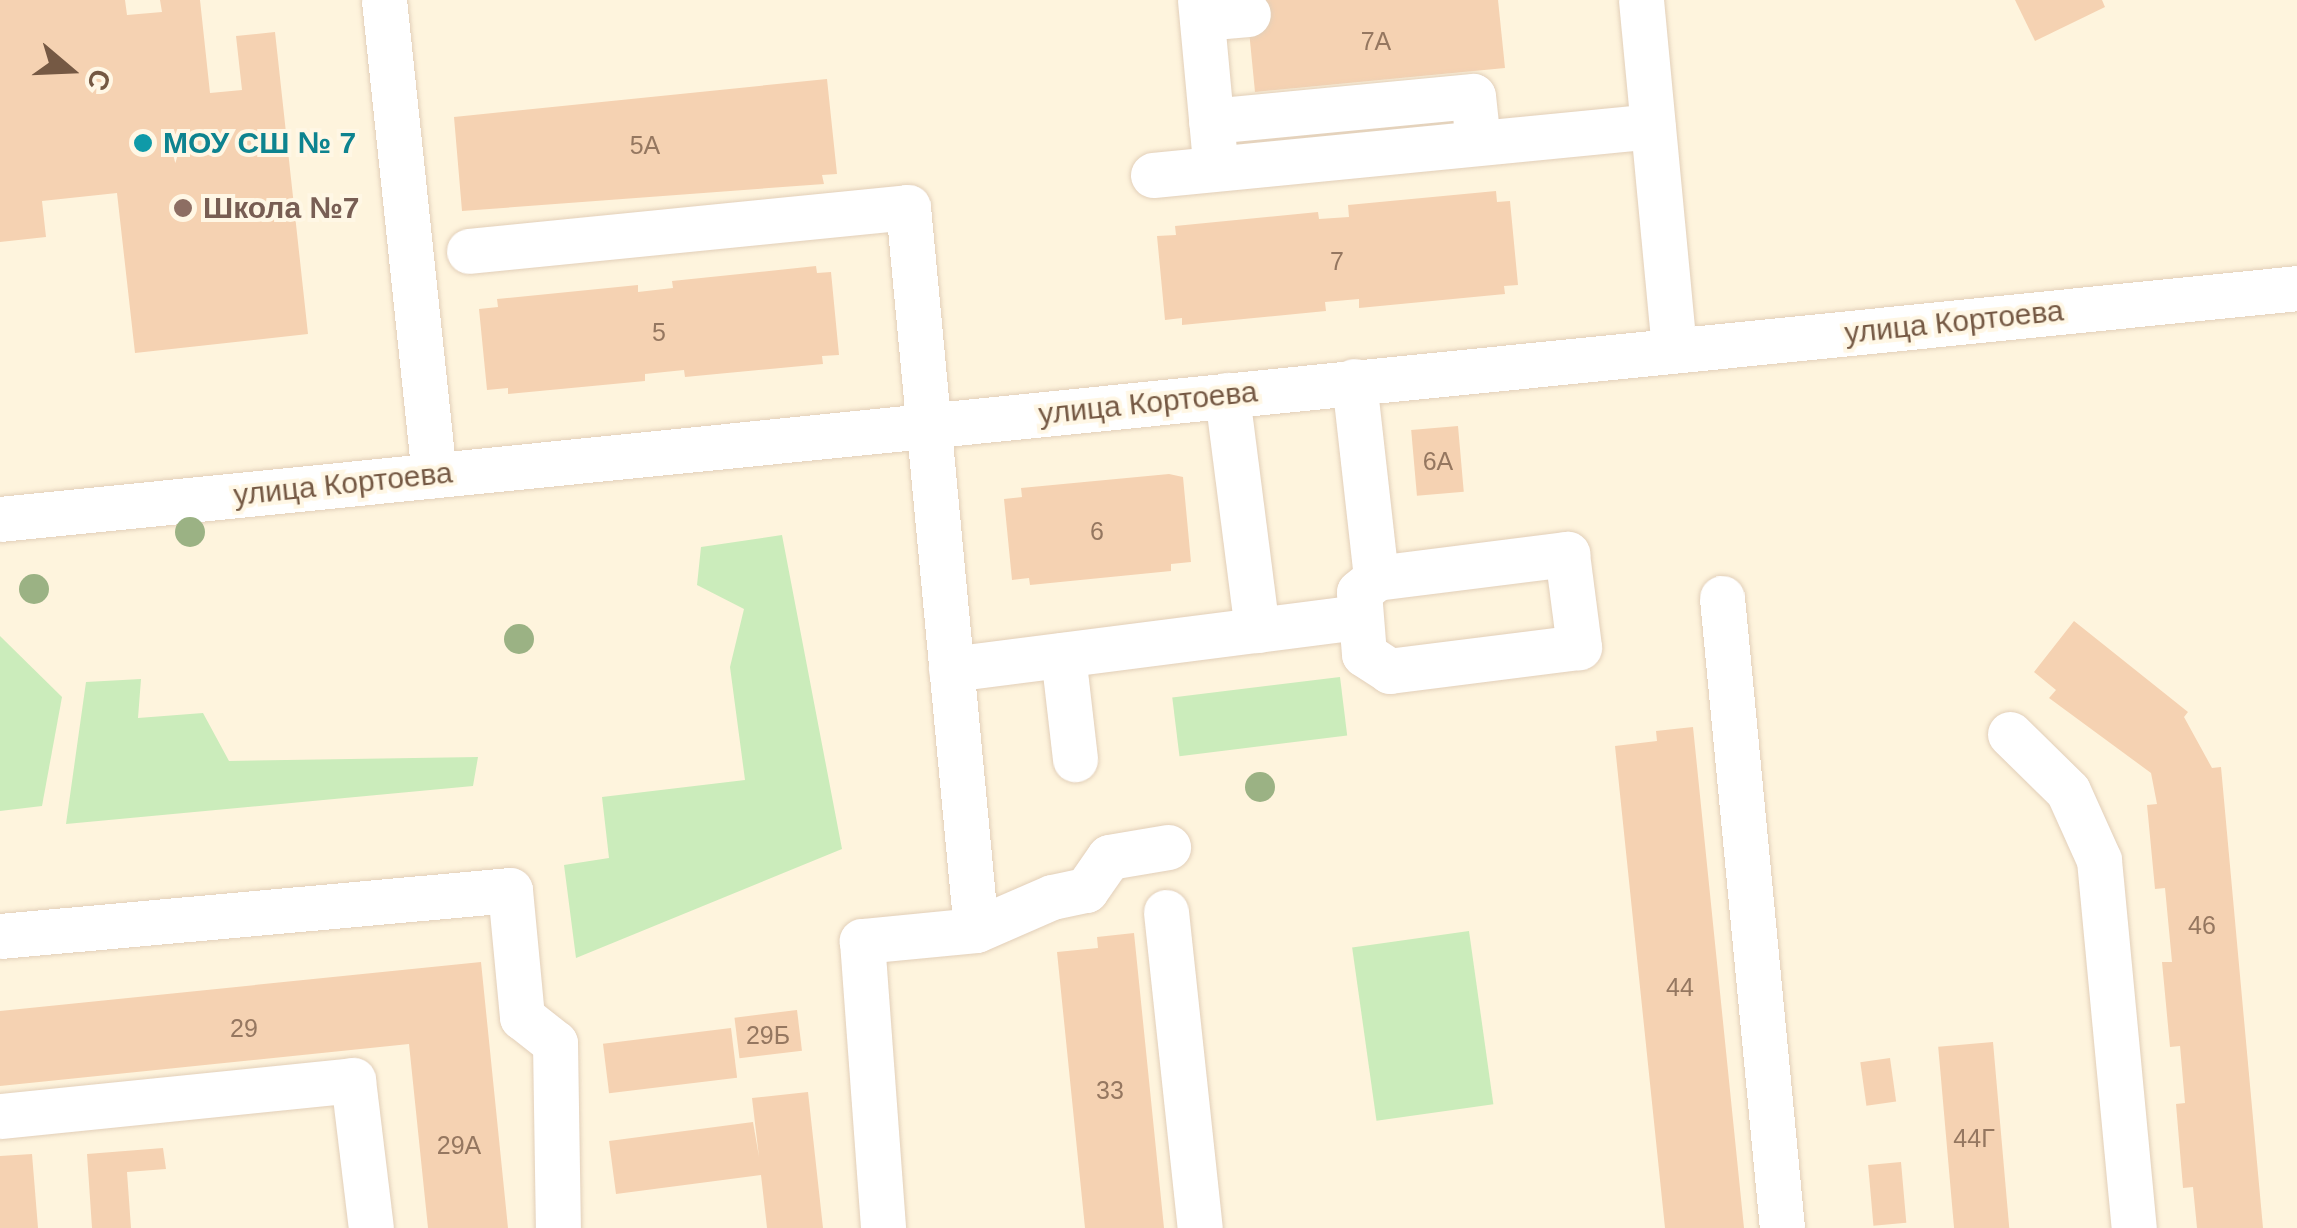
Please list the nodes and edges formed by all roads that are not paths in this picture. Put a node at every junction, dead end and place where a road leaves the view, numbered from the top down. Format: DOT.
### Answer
graph roads {
  1 [pos="384,0"];
  2 [pos="1640,0"];
  3 [pos="1200,9"];
  4 [pos="1248,14"];
  5 [pos="1211,122"];
  6 [pos="1652,126"];
  7 [pos="1478,144"];
  8 [pos="1216,169"];
  9 [pos="1153,175"];
  10 [pos="469,251"];
  11 [pos="2297,288"];
  12 [pos="1674,348"];
  13 [pos="1354,381"];
  14 [pos="1228,395"];
  15 [pos="929,425"];
  16 [pos="434,474"];
  17 [pos="0,519"];
  18 [pos="1722,598"];
  19 [pos="1257,630"];
  20 [pos="1063,655"];
  21 [pos="952,669"];
  22 [pos="2010,734"];
  23 [pos="1075,759"];
  24 [pos="1168,847"];
  25 [pos="1166,912"];
  26 [pos="976,930"];
  27 [pos="0,936"];
  28 [pos="0,1116"];
  29 [pos="371,1228"];
  30 [pos="558,1228"];
  31 [pos="883,1228"];
  32 [pos="1200,1228"];
  33 [pos="1782,1228"];
  34 [pos="2134,1228"];
  1 -- 16 [label="lane"];
  2 -- 6 [label="lane"];
  3 -- 4 [label="lane"];
  3 -- 5 [label="lane"];
  5 -- 7 [label="lane"];
  5 -- 8 [label="lane"];
  6 -- 7 [label="lane"];
  6 -- 12 [label="lane"];
  7 -- 8 [label="lane"];
  8 -- 9 [label="lane"];
  10 -- 15 [label="lane"];
  11 -- 12 [label="lane, улица Кортоева"];
  12 -- 13 [label="lane, улица Кортоева"];
  13 -- 14 [label="lane, улица Кортоева"];
  13 -- 19 [label="lane"];
  14 -- 15 [label="lane, улица Кортоева"];
  14 -- 19 [label="lane"];
  15 -- 16 [label="lane, улица Кортоева"];
  15 -- 21 [label="lane"];
  16 -- 17 [label="lane, улица Кортоева"];
  18 -- 33 [label="lane"];
  19 -- 20 [label="lane"];
  20 -- 21 [label="lane"];
  20 -- 23 [label="lane"];
  21 -- 26 [label="lane"];
  22 -- 34 [label="lane"];
  24 -- 26 [label="lane"];
  25 -- 32 [label="lane"];
  26 -- 31 [label="lane"];
  27 -- 30 [label="lane"];
  28 -- 29 [label="lane"];
}
